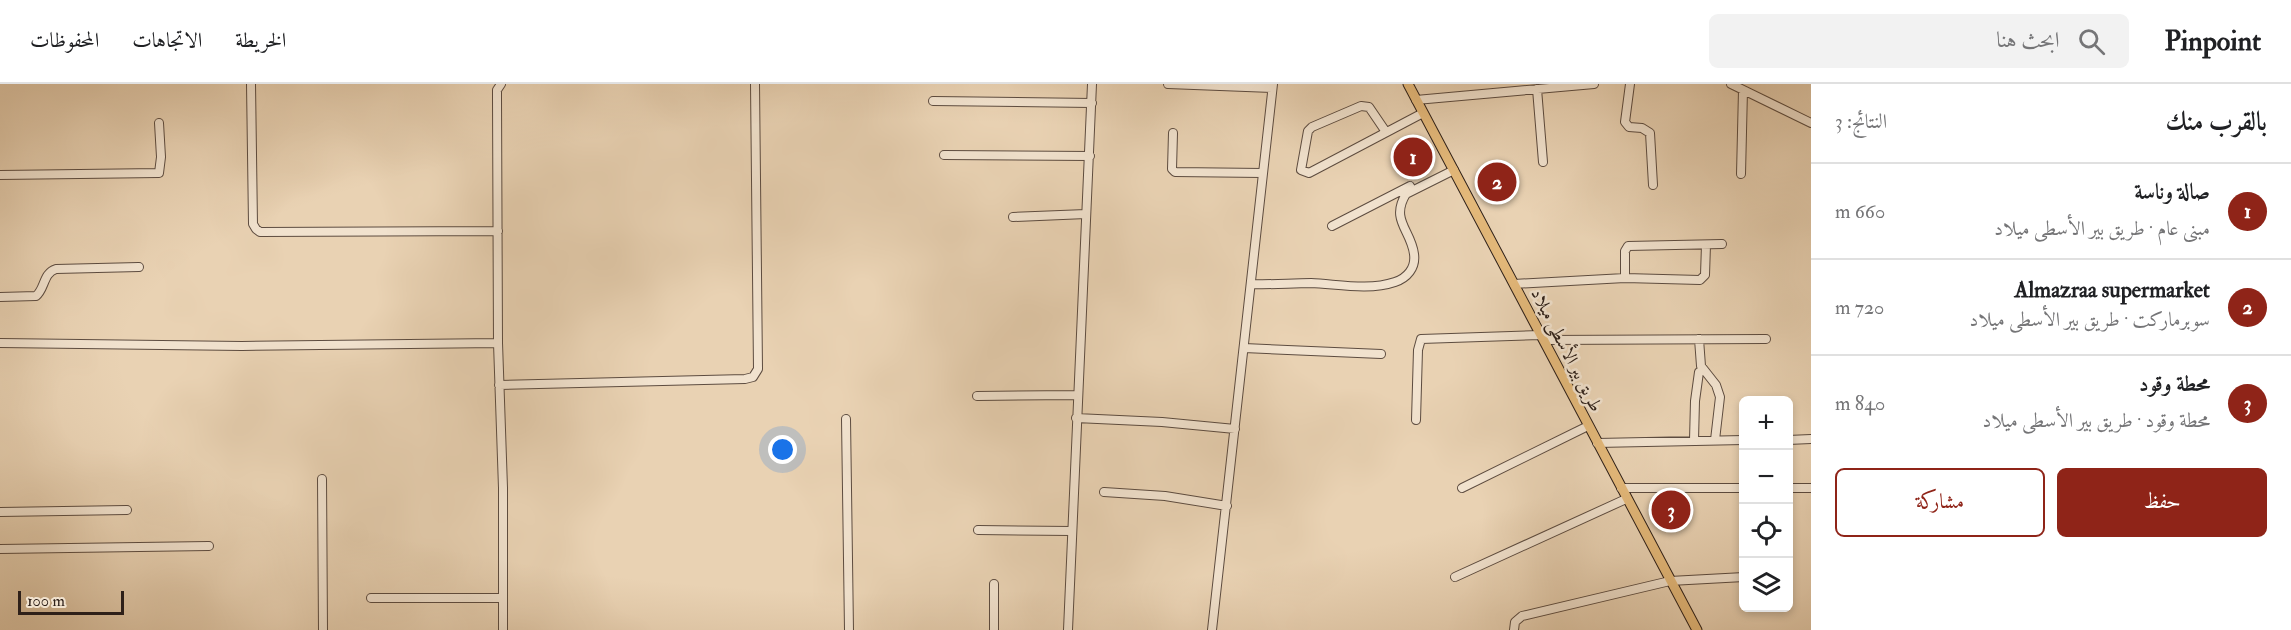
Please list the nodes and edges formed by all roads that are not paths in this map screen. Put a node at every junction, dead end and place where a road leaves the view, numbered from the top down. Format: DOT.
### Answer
graph roads {
  1 [pos="251,84"];
  2 [pos="501,84"];
  3 [pos="755,84"];
  4 [pos="1092,84"];
  5 [pos="1168,84"];
  6 [pos="1408,84"];
  7 [pos="1594,84"];
  8 [pos="1630,84"];
  9 [pos="1731,84"];
  10 [pos="1273,86"];
  11 [pos="1537,89"];
  12 [pos="1743,90"];
  13 [pos="1416,100"];
  14 [pos="933,101"];
  15 [pos="1092,103"];
  16 [pos="1423,112"];
  17 [pos="159,123"];
  18 [pos="1811,123"];
  19 [pos="1386,132"];
  20 [pos="1173,133"];
  21 [pos="944,155"];
  22 [pos="1090,156"];
  23 [pos="1543,162"];
  24 [pos="1454,170"];
  25 [pos="1263,173"];
  26 [pos="1741,174"];
  27 [pos="0,175"];
  28 [pos="1436,178"];
  29 [pos="1653,185"];
  30 [pos="1086,214"];
  31 [pos="1013,217"];
  32 [pos="1332,226"];
  33 [pos="498,231"];
  34 [pos="1706,244"];
  35 [pos="1722,244"];
  36 [pos="138,267"];
  37 [pos="1625,278"];
  38 [pos="1251,284"];
  39 [pos="1514,284"];
  40 [pos="0,297"];
  41 [pos="1542,338"];
  42 [pos="1699,339"];
  43 [pos="1767,339"];
  44 [pos="0,343"];
  45 [pos="498,343"];
  46 [pos="1244,348"];
  47 [pos="1381,354"];
  48 [pos="1702,370"];
  49 [pos="499,385"];
  50 [pos="1077,395"];
  51 [pos="977,396"];
  52 [pos="1076,418"];
  53 [pos="846,419"];
  54 [pos="1416,420"];
  55 [pos="1588,426"];
  56 [pos="1235,429"];
  57 [pos="1811,439"];
  58 [pos="1694,440"];
  59 [pos="1716,440"];
  60 [pos="1739,440"];
  61 [pos="1793,440"];
  62 [pos="1597,443"];
  63 [pos="322,479"];
  64 [pos="1462,488"];
  65 [pos="1621,488"];
  66 [pos="1739,488"];
  67 [pos="1793,488"];
  68 [pos="1811,488"];
  69 [pos="1104,492"];
  70 [pos="1626,499"];
  71 [pos="1227,506"];
  72 [pos="127,510"];
  73 [pos="0,512"];
  74 [pos="978,530"];
  75 [pos="1072,531"];
  76 [pos="209,546"];
  77 [pos="0,549"];
  78 [pos="1455,577"];
  79 [pos="1739,577"];
  80 [pos="1670,581"];
  81 [pos="994,584"];
  82 [pos="371,597"];
  83 [pos="503,598"];
  84 [pos="323,630"];
  85 [pos="502,630"];
  86 [pos="849,630"];
  87 [pos="994,630"];
  88 [pos="1068,630"];
  89 [pos="1212,630"];
  90 [pos="1514,630"];
  91 [pos="1697,630"];
  1 -- 33 [label="street"];
  2 -- 33 [label="street"];
  3 -- 49 [label="street"];
  4 -- 15 [label="street"];
  5 -- 10 [label="street"];
  6 -- 13 [label="main road, طريق بير الأسطى ميلاد"];
  7 -- 11 [label="street"];
  8 -- 29 [label="street"];
  9 -- 12 [label="street"];
  10 -- 25 [label="street"];
  11 -- 13 [label="street"];
  11 -- 23 [label="street"];
  12 -- 18 [label="street"];
  12 -- 26 [label="street"];
  13 -- 16 [label="main road, طريق بير الأسطى ميلاد"];
  14 -- 15 [label="street"];
  15 -- 22 [label="street"];
  16 -- 19 [label="street"];
  16 -- 24 [label="main road, طريق بير الأسطى ميلاد"];
  17 -- 27 [label="street"];
  19 -- 19 [label="street"];
  20 -- 25 [label="street"];
  21 -- 22 [label="street"];
  22 -- 30 [label="street"];
  24 -- 28 [label="street"];
  24 -- 39 [label="main road, طريق بير الأسطى ميلاد"];
  25 -- 38 [label="street"];
  28 -- 32 [label="street"];
  28 -- 38 [label="street"];
  30 -- 31 [label="street"];
  30 -- 50 [label="street"];
  33 -- 45 [label="street"];
  34 -- 35 [label="street"];
  34 -- 37 [label="street"];
  34 -- 37 [label="street"];
  36 -- 40 [label="street"];
  37 -- 39 [label="street"];
  38 -- 46 [label="street"];
  39 -- 41 [label="main road, طريق بير الأسطى ميلاد"];
  41 -- 42 [label="street"];
  41 -- 54 [label="street"];
  41 -- 55 [label="main road, طريق بير الأسطى ميلاد"];
  42 -- 43 [label="street"];
  42 -- 48 [label="street"];
  44 -- 45 [label="street"];
  45 -- 49 [label="street"];
  46 -- 47 [label="street"];
  46 -- 56 [label="street"];
  48 -- 58 [label="street"];
  48 -- 59 [label="street"];
  49 -- 83 [label="street"];
  50 -- 51 [label="street"];
  50 -- 52 [label="street"];
  52 -- 56 [label="street"];
  52 -- 75 [label="street"];
  53 -- 86 [label="street"];
  55 -- 62 [label="main road, طريق بير الأسطى ميلاد"];
  55 -- 64 [label="street"];
  56 -- 71 [label="street"];
  57 -- 61 [label="street"];
  58 -- 59 [label="street"];
  58 -- 62 [label="street"];
  59 -- 60 [label="street"];
  62 -- 65 [label="main road, طريق بير الأسطى ميلاد"];
  63 -- 84 [label="street"];
  65 -- 66 [label="street"];
  65 -- 70 [label="main road, طريق بير الأسطى ميلاد"];
  67 -- 68 [label="street"];
  69 -- 71 [label="street"];
  70 -- 78 [label="street"];
  70 -- 80 [label="main road, طريق بير الأسطى ميلاد"];
  71 -- 89 [label="street"];
  72 -- 73 [label="street"];
  74 -- 75 [label="street"];
  75 -- 88 [label="street"];
  76 -- 77 [label="street"];
  79 -- 80 [label="street"];
  80 -- 90 [label="street"];
  80 -- 91 [label="main road, طريق بير الأسطى ميلاد"];
  81 -- 87 [label="street"];
  82 -- 83 [label="street"];
  83 -- 85 [label="street"];
}
